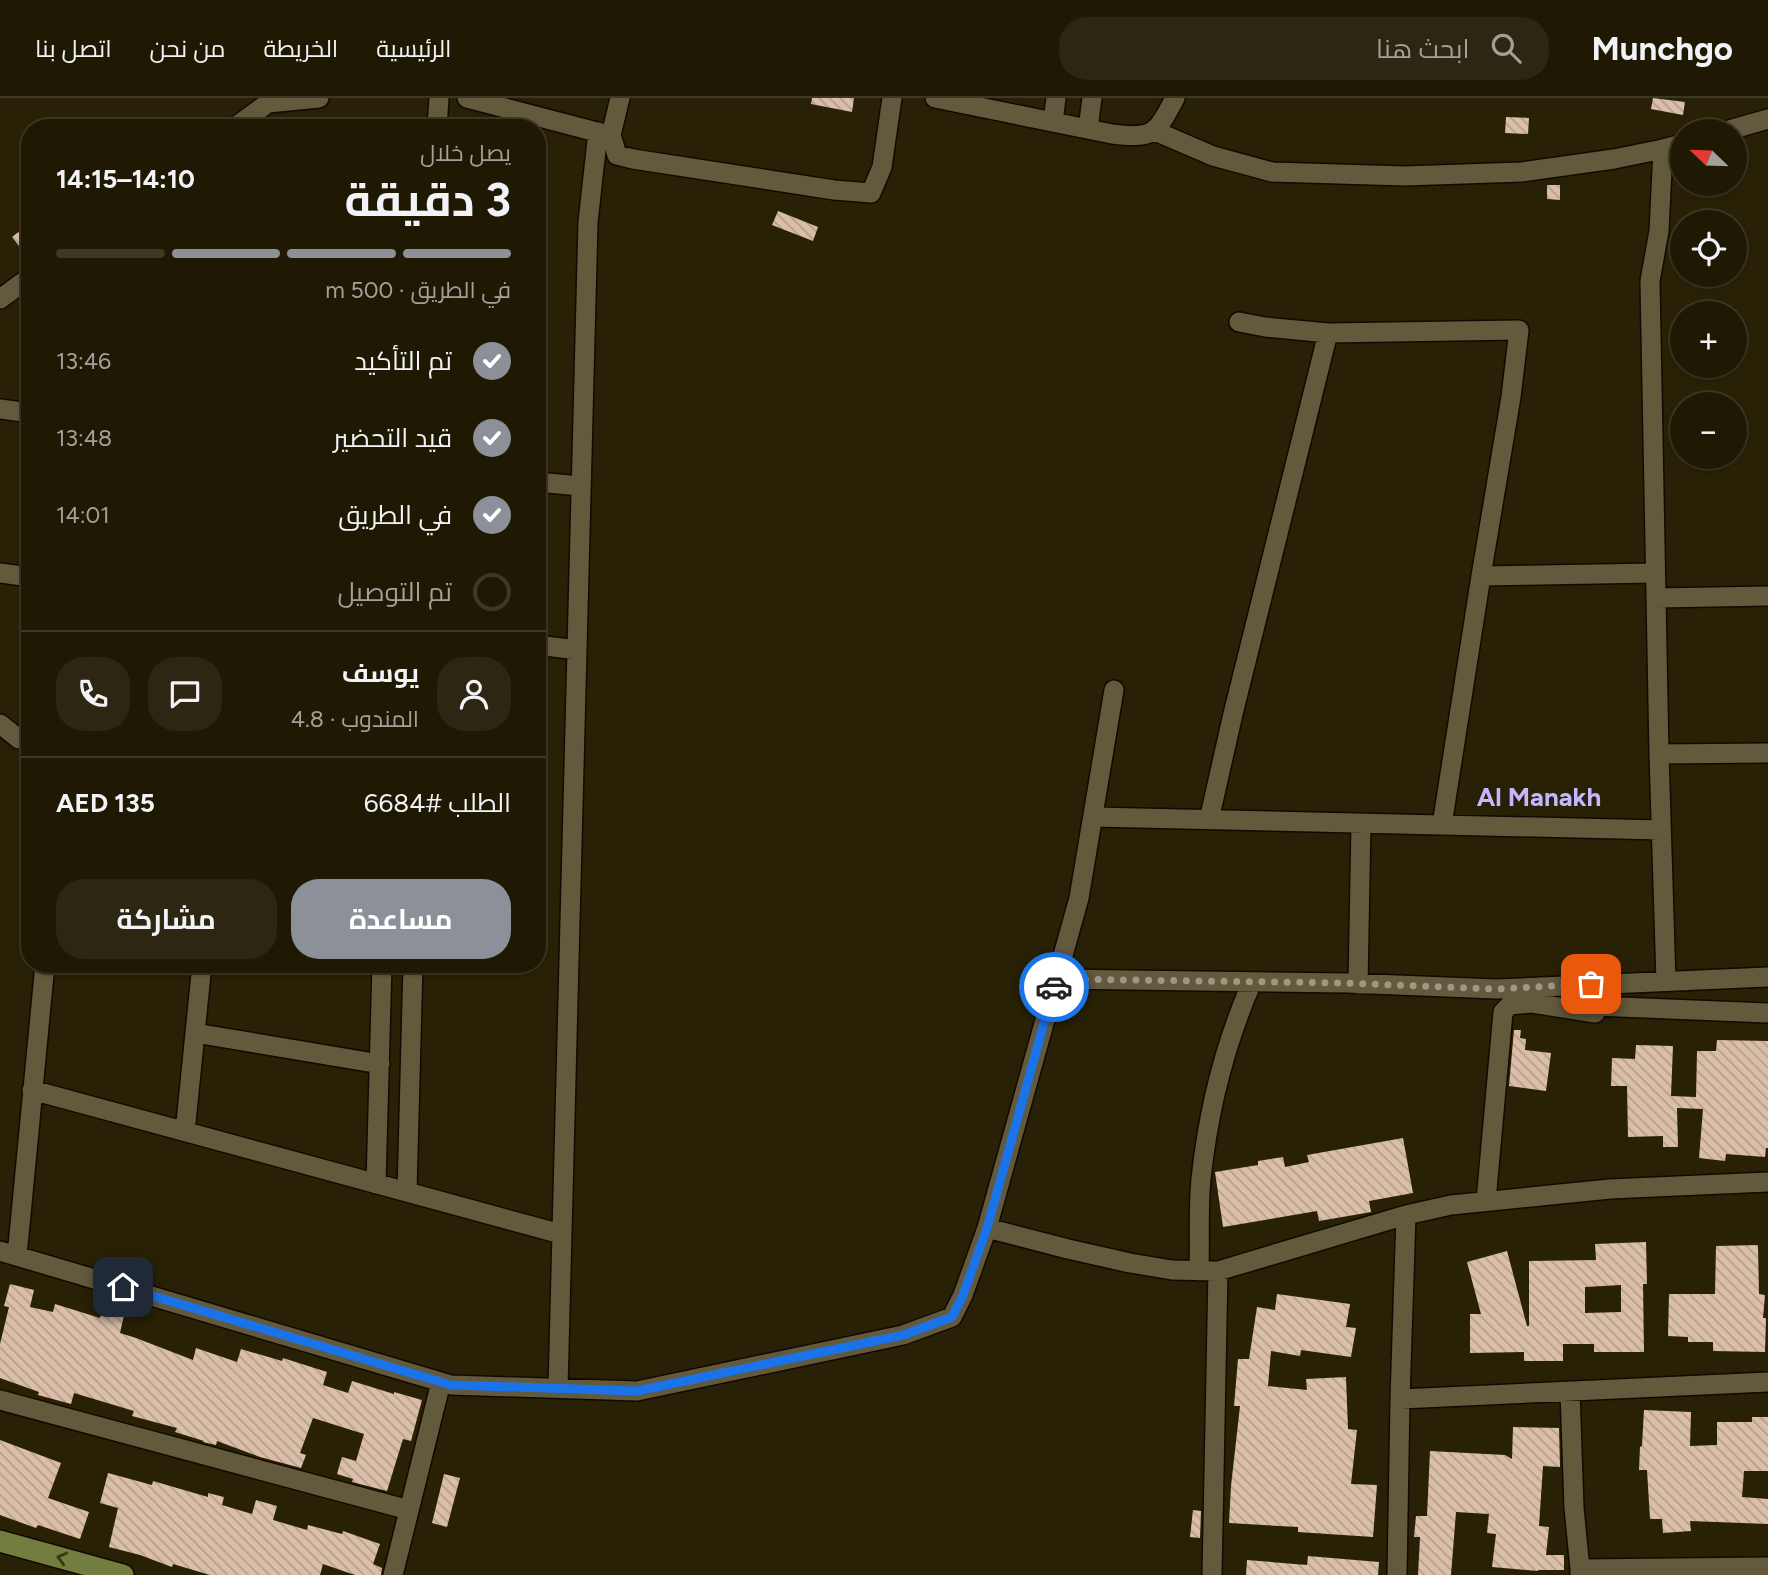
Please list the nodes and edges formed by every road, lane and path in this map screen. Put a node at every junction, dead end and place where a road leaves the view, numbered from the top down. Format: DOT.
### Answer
graph roads {
  1 [pos="319,98"];
  2 [pos="439,98"];
  3 [pos="467,98"];
  4 [pos="620,98"];
  5 [pos="892,98"];
  6 [pos="936,98"];
  7 [pos="1056,98"];
  8 [pos="1092,98"];
  9 [pos="1175,98"];
  10 [pos="246,119"];
  11 [pos="438,119"];
  12 [pos="1768,119"];
  13 [pos="1052,122"];
  14 [pos="1747,125"];
  15 [pos="1088,129"];
  16 [pos="1155,131"];
  17 [pos="605,134"];
  18 [pos="1670,147"];
  19 [pos="1670,159"];
  20 [pos="21,284"];
  21 [pos="0,299"];
  22 [pos="1239,322"];
  23 [pos="1328,332"];
  24 [pos="0,409"];
  25 [pos="21,412"];
  26 [pos="546,483"];
  27 [pos="580,486"];
  28 [pos="0,573"];
  29 [pos="1655,573"];
  30 [pos="21,576"];
  31 [pos="1481,576"];
  32 [pos="1768,596"];
  33 [pos="1656,598"];
  34 [pos="546,646"];
  35 [pos="577,650"];
  36 [pos="1114,690"];
  37 [pos="0,724"];
  38 [pos="21,739"];
  39 [pos="1768,753"];
  40 [pos="1659,754"];
  41 [pos="1093,817"];
  42 [pos="1209,820"];
  43 [pos="1361,824"];
  44 [pos="1442,825"];
  45 [pos="1661,830"];
  46 [pos="44,973"];
  47 [pos="201,973"];
  48 [pos="382,973"];
  49 [pos="413,973"];
  50 [pos="1768,977"];
  51 [pos="1056,979"];
  52 [pos="1666,981"];
  53 [pos="1252,982"];
  54 [pos="1357,984"];
  55 [pos="1768,1013"];
  56 [pos="195,1033"];
  57 [pos="380,1064"];
  58 [pos="33,1090"];
  59 [pos="185,1132"];
  60 [pos="1768,1182"];
  61 [pos="376,1184"];
  62 [pos="407,1192"];
  63 [pos="1486,1201"];
  64 [pos="1406,1215"];
  65 [pos="987,1228"];
  66 [pos="561,1234"];
  67 [pos="8,1253"];
  68 [pos="1209,1271"];
  69 [pos="441,1382"];
  70 [pos="1768,1382"];
  71 [pos="558,1388"];
  72 [pos="1570,1391"];
  73 [pos="1400,1399"];
  74 [pos="0,1400"];
  75 [pos="409,1510"];
  76 [pos="0,1541"];
  77 [pos="1768,1567"];
  78 [pos="1580,1572"];
  79 [pos="123,1575"];
  80 [pos="393,1575"];
  81 [pos="1212,1575"];
  82 [pos="1397,1575"];
  1 -- 10 [label="street"];
  2 -- 11 [label="street"];
  3 -- 17 [label="street"];
  4 -- 17 [label="street"];
  5 -- 17 [label="street"];
  6 -- 13 [label="street"];
  7 -- 13 [label="street"];
  8 -- 15 [label="street"];
  9 -- 16 [label="street"];
  12 -- 14 [label="street"];
  13 -- 15 [label="street"];
  15 -- 16 [label="street"];
  16 -- 18 [label="street"];
  17 -- 27 [label="street"];
  19 -- 29 [label="street"];
  20 -- 21 [label="street"];
  22 -- 23 [label="street"];
  23 -- 31 [label="street"];
  23 -- 42 [label="street"];
  24 -- 25 [label="street"];
  26 -- 27 [label="street"];
  27 -- 35 [label="street"];
  28 -- 30 [label="street"];
  29 -- 31 [label="street"];
  29 -- 33 [label="street"];
  31 -- 44 [label="street"];
  32 -- 33 [label="street"];
  33 -- 40 [label="street"];
  34 -- 35 [label="street"];
  35 -- 66 [label="street"];
  36 -- 41 [label="street"];
  37 -- 38 [label="street"];
  39 -- 40 [label="street"];
  40 -- 45 [label="street"];
  41 -- 42 [label="street"];
  41 -- 51 [label="street"];
  42 -- 43 [label="street"];
  43 -- 44 [label="street"];
  43 -- 54 [label="street"];
  44 -- 45 [label="street"];
  45 -- 52 [label="street"];
  46 -- 58 [label="street"];
  47 -- 56 [label="street"];
  48 -- 57 [label="street"];
  49 -- 62 [label="street"];
  50 -- 52 [label="street"];
  51 -- 53 [label="street"];
  51 -- 65 [label="street"];
  52 -- 54 [label="street"];
  53 -- 54 [label="street"];
  53 -- 68 [label="street"];
  55 -- 63 [label="street"];
  56 -- 57 [label="street"];
  56 -- 59 [label="street"];
  57 -- 61 [label="street"];
  58 -- 59 [label="street"];
  58 -- 67 [label="street"];
  59 -- 61 [label="street"];
  60 -- 63 [label="street"];
  61 -- 62 [label="street"];
  62 -- 66 [label="street"];
  63 -- 64 [label="street"];
  64 -- 68 [label="street"];
  64 -- 73 [label="street"];
  65 -- 68 [label="street"];
  65 -- 71 [label="street"];
  66 -- 71 [label="street"];
  67 -- 69 [label="street"];
  68 -- 81 [label="street"];
  69 -- 71 [label="street"];
  69 -- 75 [label="street"];
  70 -- 72 [label="street"];
  72 -- 73 [label="street"];
  72 -- 78 [label="street"];
  73 -- 82 [label="street"];
  74 -- 75 [label="street"];
  75 -- 80 [label="street"];
  79 -- 76 [label="main road, one-way"];
  77 -- 78 [label="street"];
}
